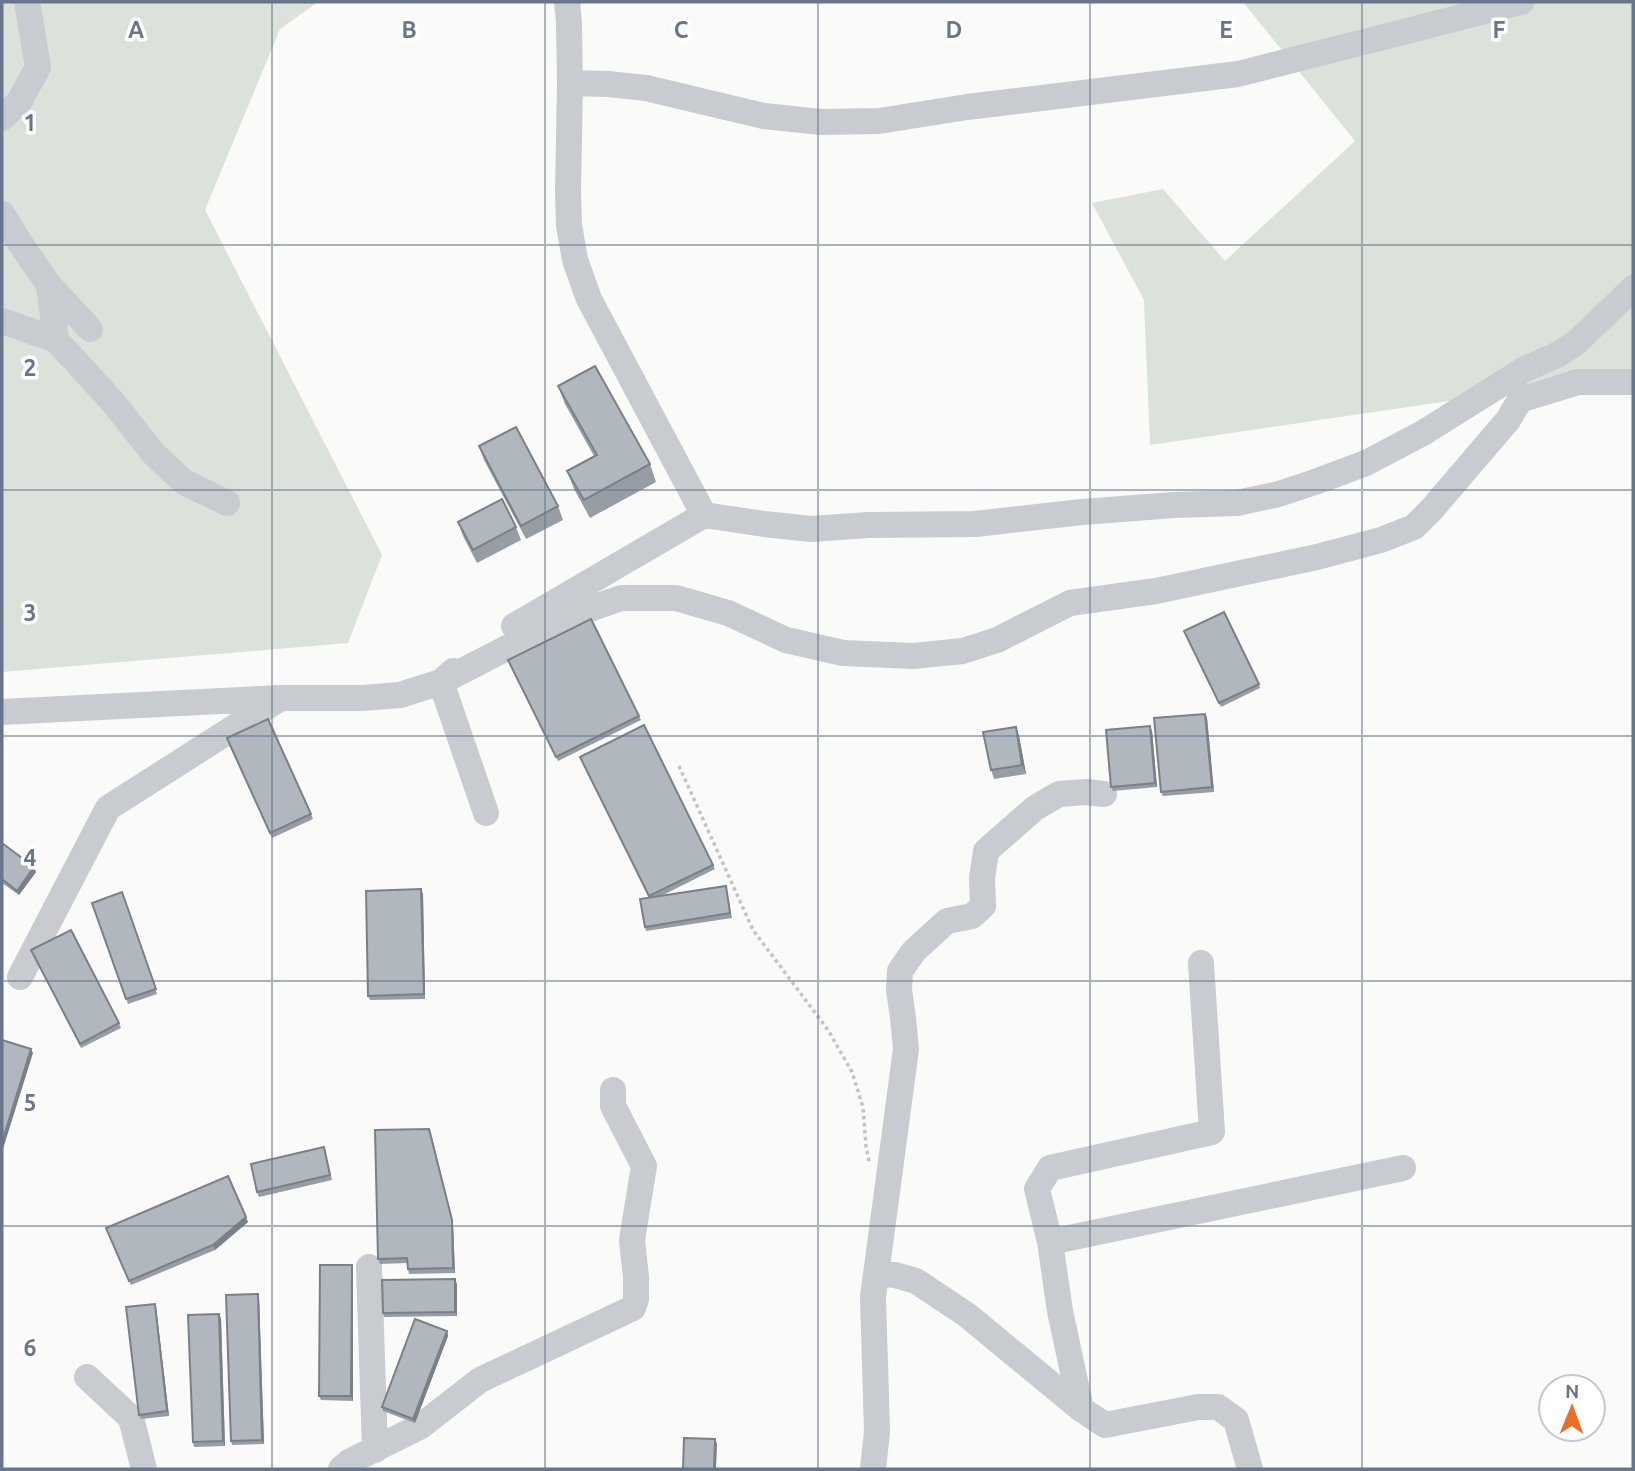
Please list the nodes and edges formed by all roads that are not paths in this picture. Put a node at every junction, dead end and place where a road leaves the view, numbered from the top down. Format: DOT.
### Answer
graph roads {
  1 [pos="27,2"];
  2 [pos="567,2"];
  3 [pos="1521,2"];
  4 [pos="570,83"];
  5 [pos="2,118"];
  6 [pos="2,214"];
  7 [pos="49,285"];
  8 [pos="1630,303"];
  9 [pos="2,321"];
  10 [pos="90,329"];
  11 [pos="56,340"];
  12 [pos="1633,382"];
  13 [pos="227,503"];
  14 [pos="704,515"];
  15 [pos="441,682"];
  16 [pos="281,698"];
  17 [pos="2,712"];
  18 [pos="1104,794"];
  19 [pos="486,813"];
  20 [pos="1201,963"];
  21 [pos="20,977"];
  22 [pos="613,1090"];
  23 [pos="1403,1168"];
  24 [pos="1050,1242"];
  25 [pos="369,1267"];
  26 [pos="877,1273"];
  27 [pos="87,1377"];
  28 [pos="1081,1409"];
  29 [pos="374,1450"];
  30 [pos="144,1469"];
  31 [pos="341,1469"];
  32 [pos="873,1469"];
  33 [pos="1250,1469"];
  1 -- 5 [label="street"];
  2 -- 4 [label="street"];
  3 -- 4 [label="street"];
  4 -- 14 [label="street"];
  6 -- 7 [label="street"];
  7 -- 10 [label="street"];
  7 -- 11 [label="street"];
  8 -- 14 [label="street"];
  9 -- 11 [label="street"];
  11 -- 13 [label="street"];
  12 -- 15 [label="street"];
  14 -- 15 [label="street"];
  15 -- 16 [label="street"];
  15 -- 19 [label="street"];
  16 -- 17 [label="street"];
  16 -- 21 [label="street"];
  18 -- 26 [label="street"];
  20 -- 24 [label="street"];
  22 -- 29 [label="street"];
  23 -- 24 [label="street"];
  24 -- 28 [label="street"];
  25 -- 29 [label="street"];
  26 -- 28 [label="street"];
  26 -- 32 [label="street"];
  27 -- 30 [label="street"];
  28 -- 33 [label="street"];
  29 -- 31 [label="street"];
}
